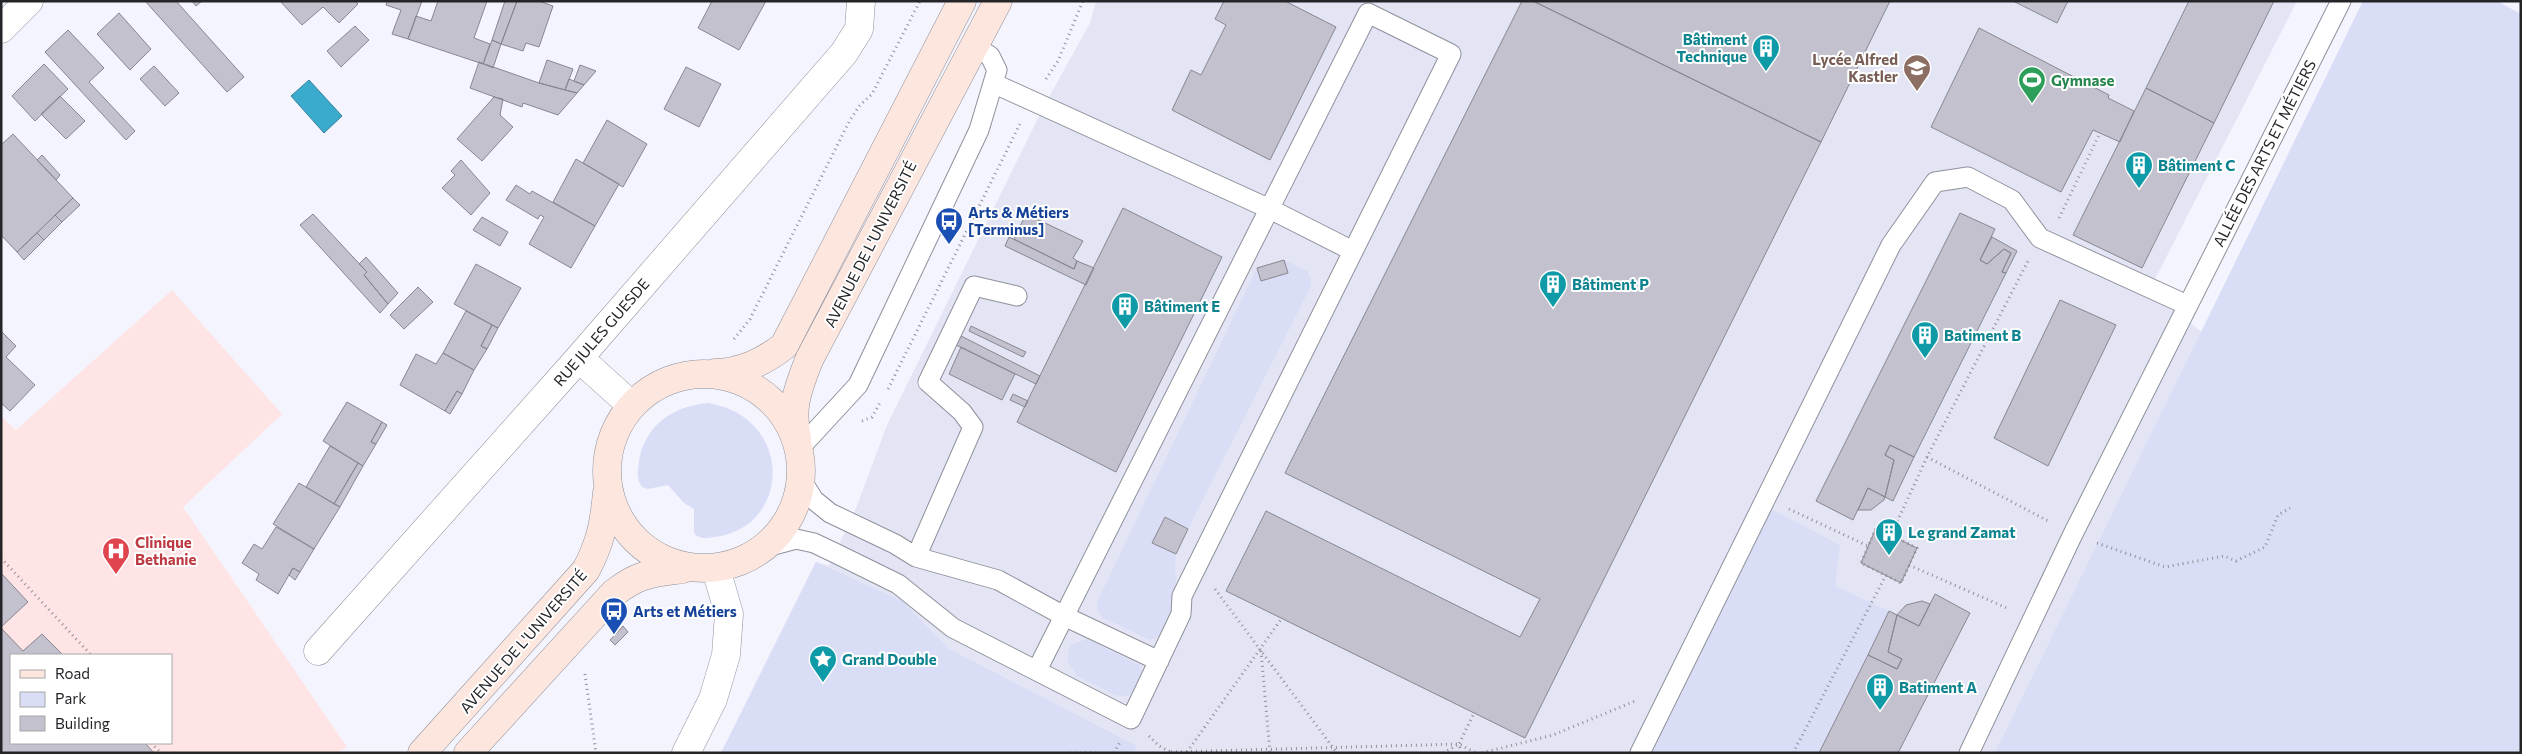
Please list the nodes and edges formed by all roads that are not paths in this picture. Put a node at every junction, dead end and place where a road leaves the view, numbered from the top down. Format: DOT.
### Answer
graph roads {
  1 [pos="29,1"];
  2 [pos="861,1"];
  3 [pos="962,1"];
  4 [pos="998,1"];
  5 [pos="2341,1"];
  6 [pos="1,29"];
  7 [pos="947,32"];
  8 [pos="973,45"];
  9 [pos="995,84"];
  10 [pos="1270,209"];
  11 [pos="1353,251"];
  12 [pos="1017,296"];
  13 [pos="2186,305"];
  14 [pos="579,358"];
  15 [pos="692,373"];
  16 [pos="631,405"];
  17 [pos="799,449"];
  18 [pos="802,481"];
  19 [pos="607,489"];
  20 [pos="766,547"];
  21 [pos="916,556"];
  22 [pos="687,568"];
  23 [pos="716,569"];
  24 [pos="1064,616"];
  25 [pos="318,651"];
  26 [pos="1159,661"];
  27 [pos="1037,670"];
  28 [pos="422,753"];
  29 [pos="468,753"];
  30 [pos="686,753"];
  31 [pos="1640,753"];
  32 [pos="1969,753"];
  1 -- 6 [label="street"];
  2 -- 14 [label="street, RUE JULES GUESDE"];
  3 -- 7 [label="street, AVENUE DE L'UNIVERSITÉ"];
  4 -- 8 [label="street, AVENUE DE L'UNIVERSITÉ"];
  5 -- 13 [label="lane, ALLÉE DES ARTS ET MÉTIERS"];
  7 -- 8 [label="street"];
  7 -- 15 [label="street, AVENUE DE L'UNIVERSITÉ"];
  8 -- 9 [label="lane"];
  8 -- 17 [label="street, AVENUE DE L'UNIVERSITÉ"];
  9 -- 10 [label="lane"];
  9 -- 17 [label="lane"];
  10 -- 11 [label="lane"];
  10 -- 11 [label="lane"];
  10 -- 24 [label="lane"];
  11 -- 26 [label="lane"];
  12 -- 21 [label="lane"];
  13 -- 31 [label="lane"];
  13 -- 32 [label="lane, ALLÉE DES ARTS ET MÉTIERS"];
  14 -- 16 [label="street"];
  14 -- 25 [label="street, RUE JULES GUESDE"];
  15 -- 16 [label="street, AVENUE DE L'UNIVERSITÉ"];
  15 -- 17 [label="street"];
  16 -- 19 [label="street, AVENUE DE L'UNIVERSITÉ"];
  17 -- 18 [label="street"];
  18 -- 20 [label="street"];
  18 -- 21 [label="lane"];
  19 -- 22 [label="street"];
  19 -- 28 [label="street, AVENUE DE L'UNIVERSITÉ"];
  20 -- 23 [label="street"];
  20 -- 27 [label="lane"];
  21 -- 24 [label="lane"];
  22 -- 23 [label="street"];
  22 -- 29 [label="street"];
  23 -- 30 [label="street"];
  24 -- 26 [label="lane"];
  24 -- 27 [label="lane"];
  26 -- 27 [label="lane"];
}
